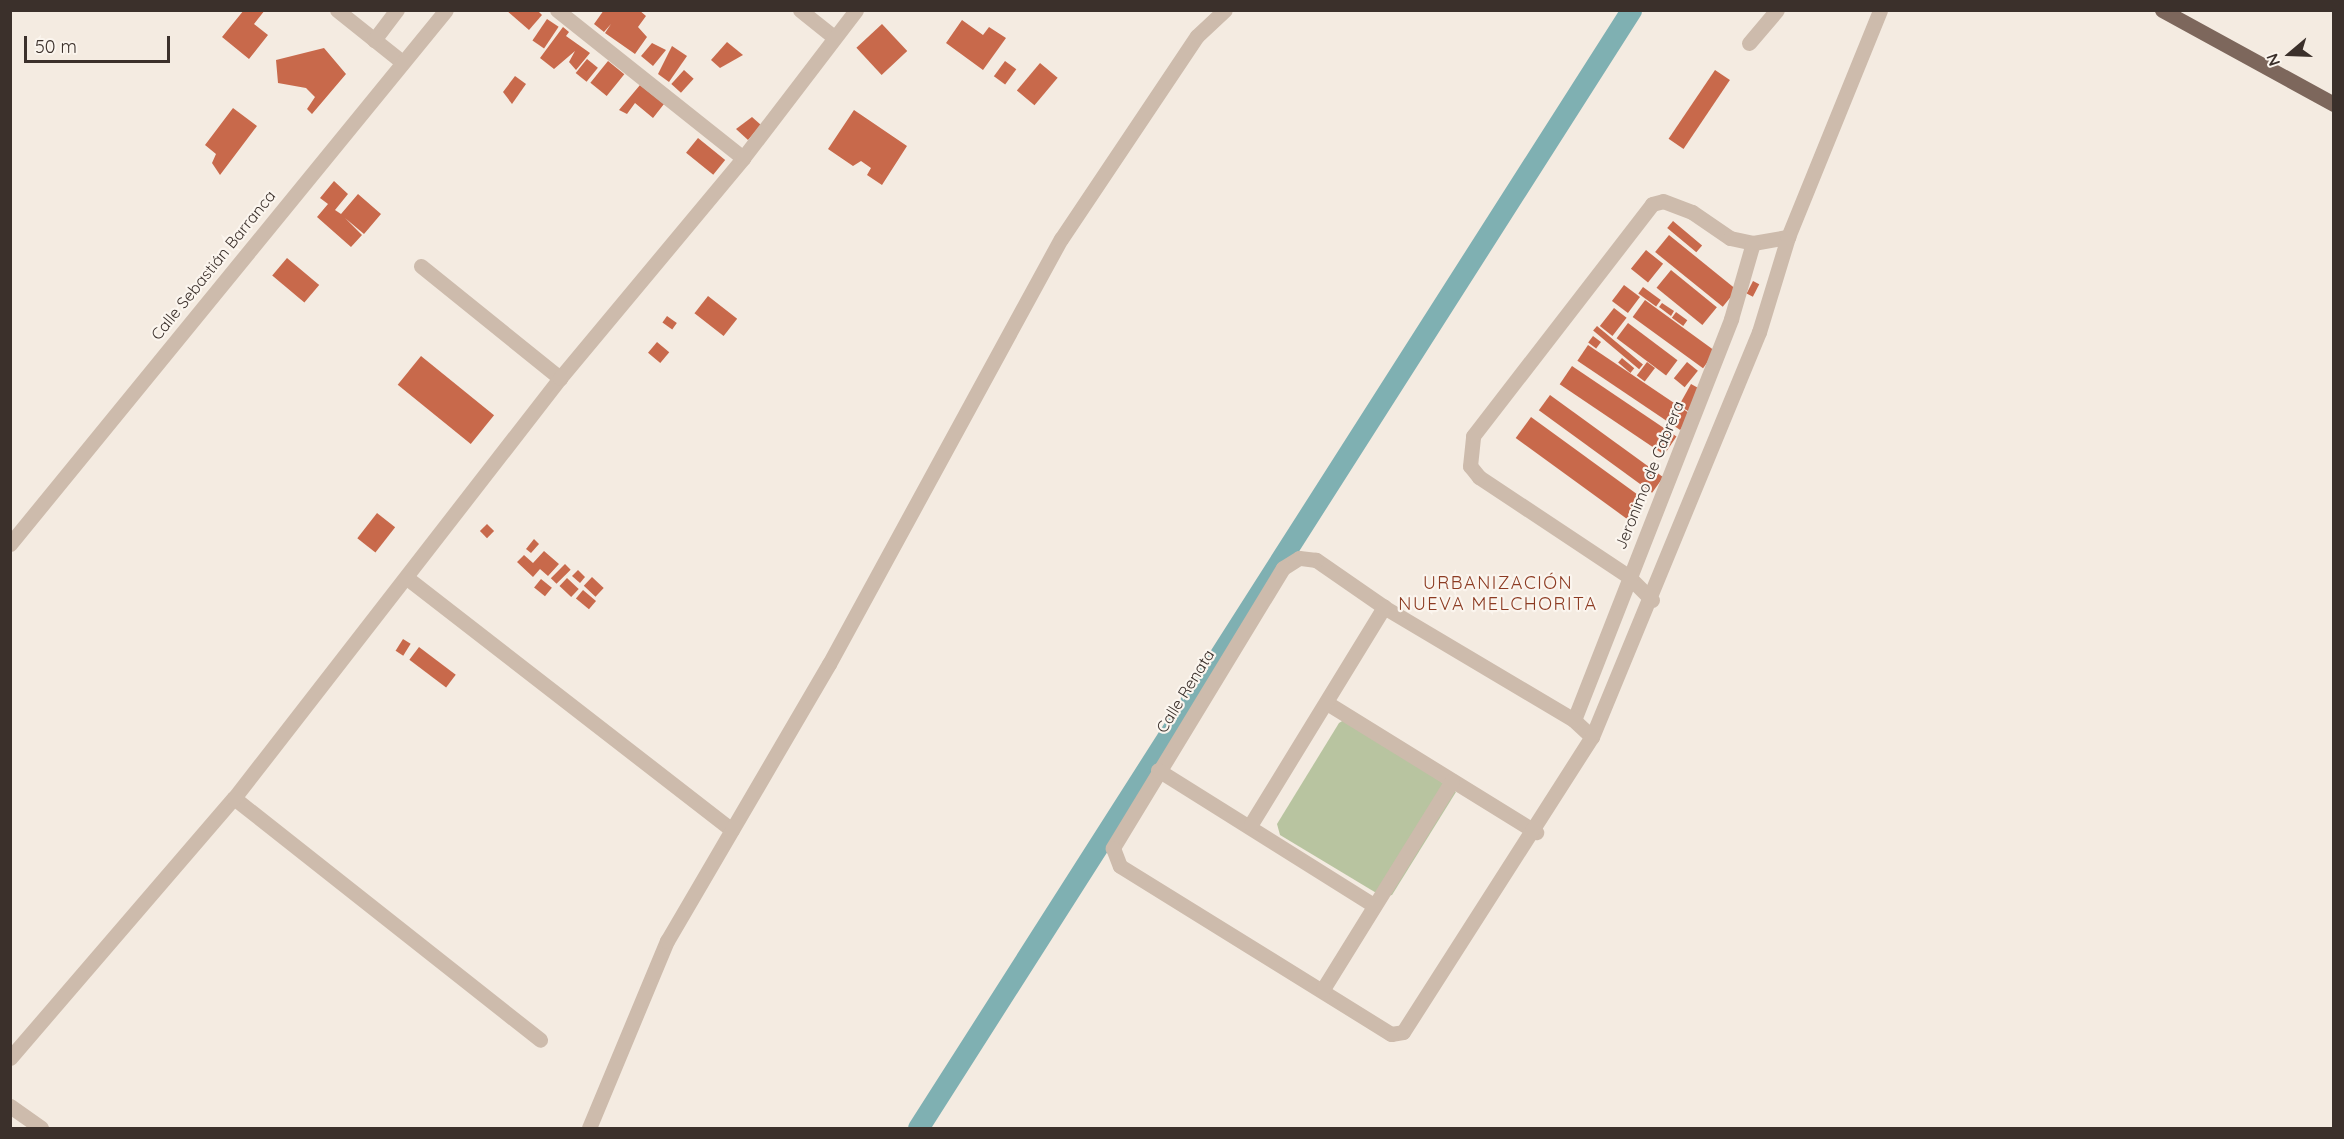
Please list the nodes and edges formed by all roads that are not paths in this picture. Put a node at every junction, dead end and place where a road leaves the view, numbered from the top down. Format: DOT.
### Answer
graph roads {
  1 [pos="337,10"];
  2 [pos="397,10"];
  3 [pos="446,10"];
  4 [pos="557,10"];
  5 [pos="800,10"];
  6 [pos="856,10"];
  7 [pos="1225,10"];
  8 [pos="1777,10"];
  9 [pos="1880,10"];
  10 [pos="2162,10"];
  11 [pos="834,37"];
  12 [pos="374,40"];
  13 [pos="1749,43"];
  14 [pos="401,62"];
  15 [pos="2334,104"];
  16 [pos="743,158"];
  17 [pos="1788,237"];
  18 [pos="1753,243"];
  19 [pos="421,266"];
  20 [pos="560,378"];
  21 [pos="10,544"];
  22 [pos="1628,576"];
  23 [pos="407,578"];
  24 [pos="1652,600"];
  25 [pos="1384,608"];
  26 [pos="1327,703"];
  27 [pos="1574,720"];
  28 [pos="1592,737"];
  29 [pos="1158,770"];
  30 [pos="1452,781"];
  31 [pos="234,798"];
  32 [pos="1251,824"];
  33 [pos="732,830"];
  34 [pos="1536,832"];
  35 [pos="1373,905"];
  36 [pos="1323,989"];
  37 [pos="540,1040"];
  38 [pos="10,1058"];
  39 [pos="10,1106"];
  40 [pos="41,1128"];
  41 [pos="589,1128"];
  1 -- 12 [label="street"];
  2 -- 12 [label="street"];
  3 -- 14 [label="street, Calle Sebastián Barranca"];
  4 -- 16 [label="street"];
  5 -- 11 [label="street"];
  6 -- 11 [label="street"];
  7 -- 33 [label="street"];
  8 -- 13 [label="street"];
  9 -- 17 [label="street"];
  10 -- 15 [label="main road"];
  11 -- 16 [label="street"];
  12 -- 14 [label="street"];
  14 -- 21 [label="street, Calle Sebastián Barranca"];
  16 -- 20 [label="street"];
  17 -- 18 [label="street"];
  17 -- 24 [label="street"];
  18 -- 22 [label="street, Jeronimo de Cabrera"];
  18 -- 22 [label="street"];
  19 -- 20 [label="street"];
  20 -- 23 [label="street"];
  22 -- 24 [label="street"];
  22 -- 27 [label="street, Jeronimo de Cabrera"];
  23 -- 31 [label="street"];
  23 -- 33 [label="street"];
  24 -- 28 [label="street"];
  25 -- 26 [label="street"];
  25 -- 27 [label="street"];
  25 -- 29 [label="street, Calle Renata"];
  26 -- 30 [label="street"];
  26 -- 32 [label="street"];
  27 -- 28 [label="street"];
  28 -- 34 [label="street"];
  29 -- 32 [label="street"];
  29 -- 36 [label="street, Calle Renata"];
  30 -- 34 [label="street"];
  30 -- 35 [label="street"];
  31 -- 37 [label="street"];
  31 -- 38 [label="street"];
  32 -- 35 [label="street"];
  33 -- 41 [label="street"];
  34 -- 36 [label="street"];
  35 -- 36 [label="street"];
  39 -- 40 [label="street"];
}
